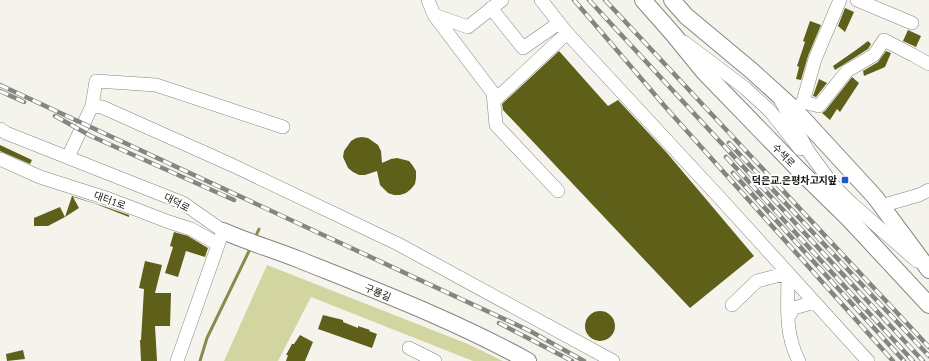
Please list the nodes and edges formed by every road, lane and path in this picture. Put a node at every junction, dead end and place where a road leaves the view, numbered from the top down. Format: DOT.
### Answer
graph roads {
  1 [pos="428,0"];
  2 [pos="502,0"];
  3 [pos="541,0"];
  4 [pos="643,0"];
  5 [pos="672,0"];
  6 [pos="840,0"];
  7 [pos="857,0"];
  8 [pos="491,8"];
  9 [pos="434,16"];
  10 [pos="559,23"];
  11 [pos="912,23"];
  12 [pos="567,33"];
  13 [pos="929,64"];
  14 [pos="777,94"];
  15 [pos="494,101"];
  16 [pos="92,106"];
  17 [pos="799,106"];
  18 [pos="283,126"];
  19 [pos="0,129"];
  20 [pos="68,157"];
  21 [pos="0,159"];
  22 [pos="929,190"];
  23 [pos="558,191"];
  24 [pos="881,206"];
  25 [pos="224,236"];
  26 [pos="929,271"];
  27 [pos="788,273"];
  28 [pos="816,304"];
  29 [pos="732,305"];
  30 [pos="929,305"];
  31 [pos="788,320"];
  32 [pos="409,348"];
  33 [pos="176,361"];
  34 [pos="435,361"];
  35 [pos="528,361"];
  36 [pos="612,361"];
  37 [pos="799,361"];
  38 [pos="868,361"];
  1 -- 9 [label="street"];
  2 -- 8 [label="street"];
  3 -- 10 [label="street"];
  4 -- 30 [label="main road, 수색로"];
  5 -- 14 [label="main road"];
  6 -- 17 [label="street"];
  7 -- 11 [label="street"];
  8 -- 9 [label="street"];
  8 -- 10 [label="street"];
  9 -- 15 [label="street"];
  10 -- 12 [label="street"];
  12 -- 15 [label="street"];
  12 -- 27 [label="street"];
  13 -- 17 [label="street"];
  14 -- 17 [label="main road"];
  14 -- 26 [label="street"];
  15 -- 23 [label="street"];
  16 -- 18 [label="street"];
  16 -- 20 [label="street"];
  16 -- 36 [label="street"];
  17 -- 24 [label="main road"];
  19 -- 20 [label="street, 대덕로"];
  20 -- 25 [label="street, 대덕로"];
  21 -- 25 [label="street, 대터1로"];
  22 -- 24 [label="street"];
  24 -- 26 [label="main road"];
  25 -- 33 [label="street"];
  25 -- 35 [label="main road, 구룡길"];
  27 -- 28 [label="street"];
  27 -- 29 [label="street"];
  27 -- 31 [label="street"];
  28 -- 31 [label="street"];
  28 -- 38 [label="street"];
  31 -- 37 [label="street"];
  32 -- 34 [label="street"];
}
